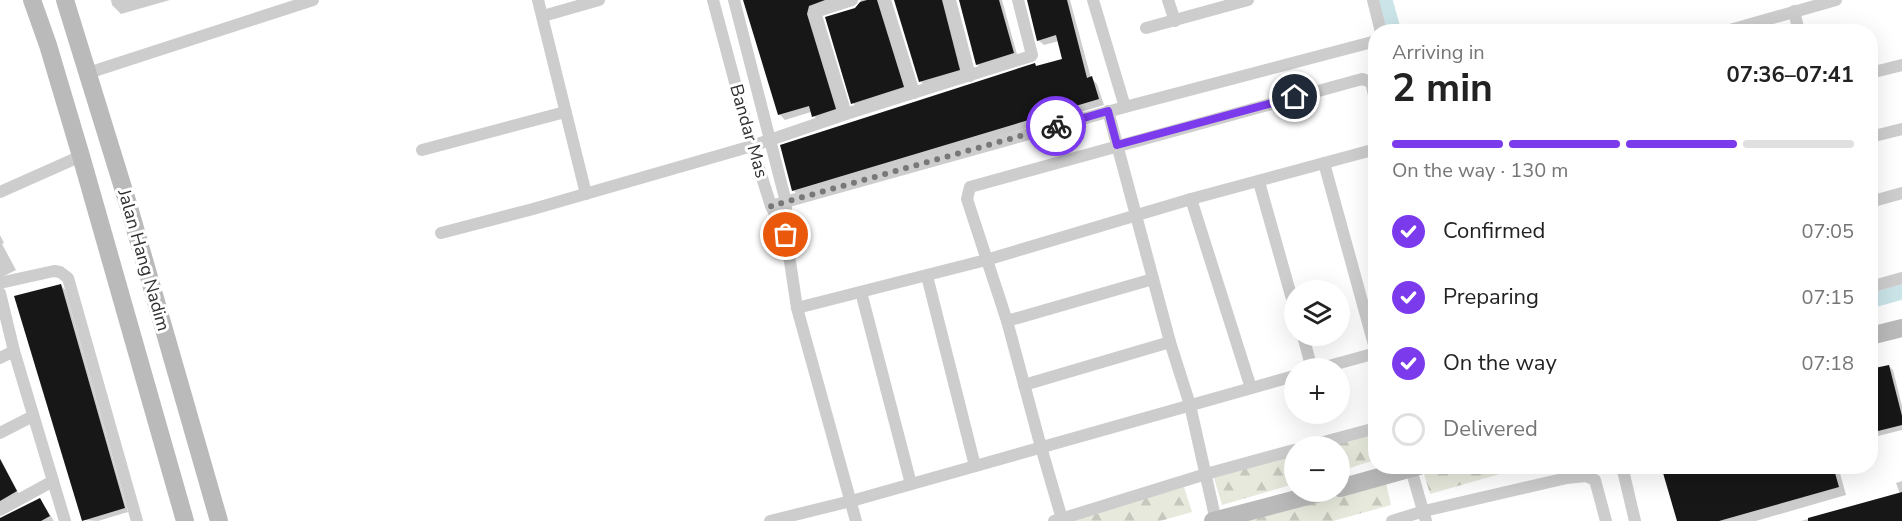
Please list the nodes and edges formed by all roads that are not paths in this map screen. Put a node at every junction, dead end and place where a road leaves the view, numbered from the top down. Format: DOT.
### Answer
graph roads {
  1 [pos="32,0"];
  2 [pos="65,0"];
  3 [pos="313,0"];
  4 [pos="538,0"];
  5 [pos="599,0"];
  6 [pos="713,0"];
  7 [pos="734,0"];
  8 [pos="852,0"];
  9 [pos="885,0"];
  10 [pos="950,0"];
  11 [pos="1018,0"];
  12 [pos="1093,0"];
  13 [pos="1168,0"];
  14 [pos="1248,0"];
  15 [pos="1373,0"];
  16 [pos="1836,0"];
  17 [pos="1234,2"];
  18 [pos="1794,11"];
  19 [pos="543,16"];
  20 [pos="1175,21"];
  21 [pos="1379,24"];
  22 [pos="1750,24"];
  23 [pos="1797,24"];
  24 [pos="1146,28"];
  25 [pos="1368,43"];
  26 [pos="1902,65"];
  27 [pos="1878,71"];
  28 [pos="88,73"];
  29 [pos="970,76"];
  30 [pos="1368,81"];
  31 [pos="914,93"];
  32 [pos="1125,106"];
  33 [pos="1108,111"];
  34 [pos="565,112"];
  35 [pos="846,114"];
  36 [pos="1902,129"];
  37 [pos="1878,135"];
  38 [pos="771,139"];
  39 [pos="1117,145"];
  40 [pos="752,146"];
  41 [pos="423,150"];
  42 [pos="1368,151"];
  43 [pos="81,156"];
  44 [pos="1324,164"];
  45 [pos="1259,182"];
  46 [pos="0,192"];
  47 [pos="586,194"];
  48 [pos="1902,194"];
  49 [pos="1191,199"];
  50 [pos="1878,200"];
  51 [pos="786,202"];
  52 [pos="128,204"];
  53 [pos="771,206"];
  54 [pos="96,209"];
  55 [pos="1136,215"];
  56 [pos="441,233"];
  57 [pos="786,235"];
  58 [pos="986,260"];
  59 [pos="927,276"];
  60 [pos="1902,278"];
  61 [pos="1153,279"];
  62 [pos="1287,280"];
  63 [pos="0,283"];
  64 [pos="1878,285"];
  65 [pos="861,292"];
  66 [pos="0,293"];
  67 [pos="796,308"];
  68 [pos="1007,321"];
  69 [pos="1368,323"];
  70 [pos="1902,328"];
  71 [pos="1878,334"];
  72 [pos="1170,342"];
  73 [pos="14,351"];
  74 [pos="1368,354"];
  75 [pos="0,358"];
  76 [pos="1350,360"];
  77 [pos="1284,379"];
  78 [pos="1024,385"];
  79 [pos="1251,388"];
  80 [pos="1190,405"];
  81 [pos="33,416"];
  82 [pos="1368,430"];
  83 [pos="0,433"];
  84 [pos="1346,436"];
  85 [pos="1041,447"];
  86 [pos="1284,453"];
  87 [pos="975,466"];
  88 [pos="1206,474"];
  89 [pos="1392,474"];
  90 [pos="1416,474"];
  91 [pos="1624,474"];
  92 [pos="53,481"];
  93 [pos="911,484"];
  94 [pos="1350,485"];
  95 [pos="850,501"];
  96 [pos="1286,502"];
  97 [pos="0,510"];
  98 [pos="1425,516"];
  99 [pos="1058,520"];
  100 [pos="65,521"];
  101 [pos="137,521"];
  102 [pos="185,521"];
  103 [pos="219,521"];
  104 [pos="770,521"];
  105 [pos="856,521"];
  106 [pos="1215,521"];
  107 [pos="1392,521"];
  108 [pos="1606,521"];
  109 [pos="1635,521"];
  1 -- 43 [label="street, Jalan Hang Nadim"];
  2 -- 28 [label="street, Jalan Hang Nadim"];
  3 -- 28 [label="street"];
  4 -- 19 [label="street"];
  5 -- 19 [label="street"];
  6 -- 40 [label="street, Bandar Mas"];
  7 -- 38 [label="street, Bandar Mas"];
  8 -- 35 [label="street"];
  9 -- 31 [label="street"];
  10 -- 29 [label="street"];
  11 -- 29 [label="street"];
  12 -- 32 [label="street"];
  13 -- 20 [label="street"];
  14 -- 17 [label="street"];
  15 -- 21 [label="street"];
  16 -- 18 [label="street"];
  17 -- 20 [label="street"];
  18 -- 22 [label="street"];
  18 -- 23 [label="street"];
  19 -- 34 [label="street"];
  20 -- 24 [label="street"];
  25 -- 32 [label="street"];
  26 -- 27 [label="street"];
  28 -- 52 [label="street, Jalan Hang Nadim"];
  29 -- 31 [label="street"];
  30 -- 39 [label="street"];
  31 -- 35 [label="street"];
  32 -- 33 [label="street"];
  33 -- 39 [label="street"];
  33 -- 51 [label="street"];
  34 -- 41 [label="street"];
  34 -- 47 [label="street"];
  35 -- 38 [label="street"];
  36 -- 37 [label="street"];
  38 -- 40 [label="street"];
  38 -- 51 [label="street, Bandar Mas"];
  39 -- 55 [label="street"];
  39 -- 58 [label="street"];
  40 -- 47 [label="street"];
  40 -- 53 [label="street, Bandar Mas"];
  42 -- 44 [label="street"];
  43 -- 46 [label="street"];
  43 -- 54 [label="street, Jalan Hang Nadim"];
  44 -- 45 [label="street"];
  44 -- 69 [label="street"];
  45 -- 49 [label="street"];
  45 -- 62 [label="street"];
  47 -- 56 [label="street"];
  48 -- 50 [label="street"];
  49 -- 55 [label="street"];
  49 -- 79 [label="street"];
  51 -- 53 [label="street"];
  51 -- 57 [label="street, Bandar Mas"];
  52 -- 54 [label="street"];
  52 -- 103 [label="street, Jalan Hang Nadim"];
  53 -- 57 [label="street, Bandar Mas"];
  54 -- 102 [label="street, Jalan Hang Nadim"];
  55 -- 58 [label="street"];
  55 -- 61 [label="street"];
  57 -- 67 [label="street"];
  58 -- 59 [label="street"];
  58 -- 68 [label="street"];
  59 -- 65 [label="street"];
  59 -- 87 [label="street"];
  60 -- 64 [label="street"];
  61 -- 68 [label="street"];
  61 -- 72 [label="street"];
  63 -- 101 [label="street"];
  65 -- 67 [label="street"];
  65 -- 93 [label="street"];
  66 -- 73 [label="street"];
  67 -- 95 [label="street"];
  68 -- 78 [label="street"];
  70 -- 71 [label="street"];
  72 -- 78 [label="street"];
  72 -- 80 [label="street"];
  73 -- 75 [label="street"];
  73 -- 81 [label="street"];
  74 -- 76 [label="street"];
  77 -- 79 [label="street"];
  78 -- 85 [label="street"];
  79 -- 80 [label="street"];
  80 -- 85 [label="street"];
  80 -- 88 [label="street"];
  81 -- 83 [label="street"];
  81 -- 92 [label="street"];
  82 -- 84 [label="street"];
  85 -- 87 [label="street"];
  85 -- 99 [label="street"];
  86 -- 88 [label="street"];
  87 -- 93 [label="street"];
  88 -- 99 [label="street"];
  88 -- 106 [label="street"];
  89 -- 94 [label="street"];
  90 -- 98 [label="street"];
  91 -- 109 [label="street"];
  92 -- 97 [label="street"];
  92 -- 100 [label="street"];
  93 -- 95 [label="street"];
  95 -- 104 [label="street"];
  95 -- 105 [label="street"];
  96 -- 106 [label="street"];
  98 -- 107 [label="street"];
  98 -- 108 [label="street"];
}
